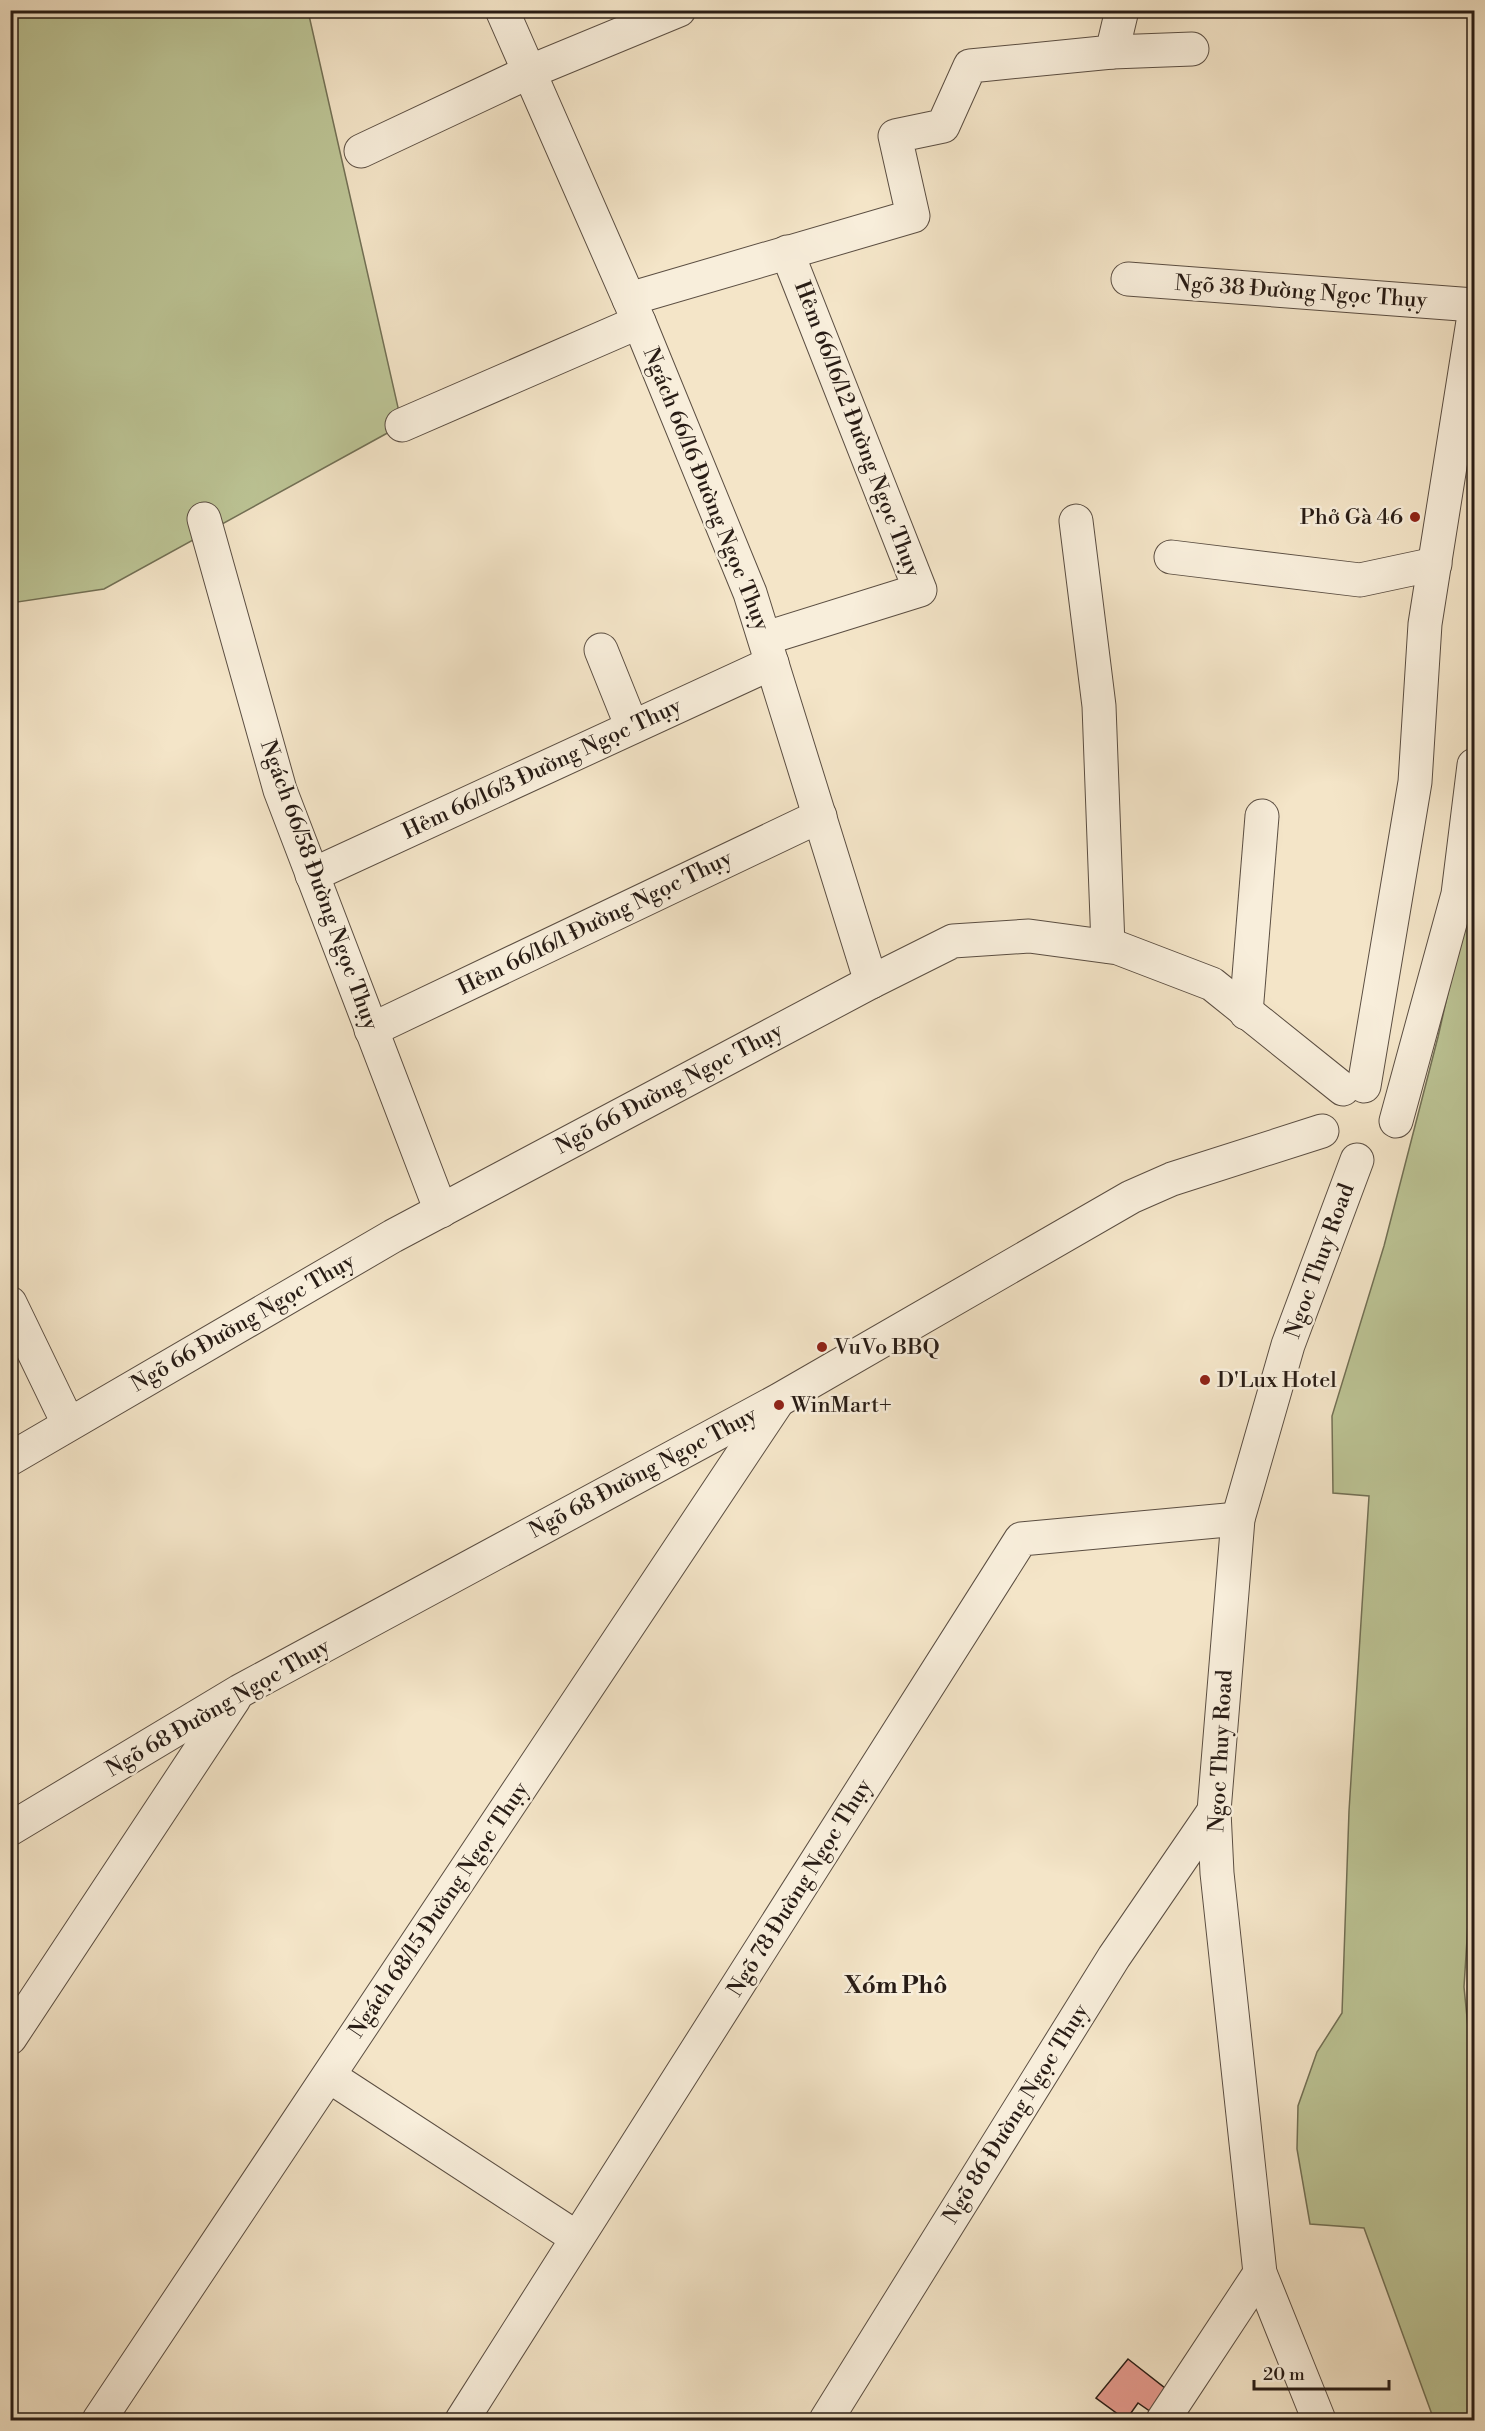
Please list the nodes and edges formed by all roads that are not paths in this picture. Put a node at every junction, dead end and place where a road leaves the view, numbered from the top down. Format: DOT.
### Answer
graph roads {
  1 [pos="502,10"];
  2 [pos="679,10"];
  3 [pos="1122,10"];
  4 [pos="1192,49"];
  5 [pos="1112,52"];
  6 [pos="529,72"];
  7 [pos="361,151"];
  8 [pos="788,252"];
  9 [pos="1128,279"];
  10 [pos="1474,305"];
  11 [pos="634,311"];
  12 [pos="1474,315"];
  13 [pos="402,424"];
  14 [pos="204,519"];
  15 [pos="1076,522"];
  16 [pos="1171,557"];
  17 [pos="1435,564"];
  18 [pos="601,650"];
  19 [pos="769,651"];
  20 [pos="632,727"];
  21 [pos="1474,765"];
  22 [pos="820,816"];
  23 [pos="1262,816"];
  24 [pos="312,875"];
  25 [pos="1108,946"];
  26 [pos="871,982"];
  27 [pos="1246,1013"];
  28 [pos="371,1030"];
  29 [pos="1354,1087"];
  30 [pos="1396,1121"];
  31 [pos="1322,1131"];
  32 [pos="1357,1160"];
  33 [pos="441,1211"];
  34 [pos="10,1303"];
  35 [pos="778,1400"];
  36 [pos="68,1424"];
  37 [pos="10,1459"];
  38 [pos="1238,1519"];
  39 [pos="240,1691"];
  40 [pos="1214,1811"];
  41 [pos="10,1829"];
  42 [pos="10,2038"];
  43 [pos="329,2076"];
  44 [pos="578,2238"];
  45 [pos="1260,2273"];
  46 [pos="99,2421"];
  47 [pos="462,2421"];
  48 [pos="826,2421"];
  49 [pos="1163,2421"];
  50 [pos="1319,2421"];
  1 -- 6 [label="street, Ngách 66/16 Đường Ngọc Thụy"];
  2 -- 6 [label="street"];
  3 -- 5 [label="street"];
  4 -- 5 [label="street"];
  5 -- 8 [label="street"];
  6 -- 7 [label="street"];
  6 -- 11 [label="street, Ngách 66/16 Đường Ngọc Thụy"];
  8 -- 11 [label="street"];
  8 -- 19 [label="street, Hẻm 66/16/12 Đường Ngọc Thụy"];
  9 -- 10 [label="street, Ngõ 38 Đường Ngọc Thụy"];
  11 -- 13 [label="street"];
  11 -- 19 [label="street, Ngách 66/16 Đường Ngọc Thụy"];
  12 -- 17 [label="street"];
  14 -- 24 [label="street, Ngách 66/58 Đường Ngọc Thụy"];
  15 -- 25 [label="street"];
  16 -- 17 [label="street"];
  17 -- 29 [label="street"];
  18 -- 20 [label="street"];
  19 -- 20 [label="street, Hẻm 66/16/3 Đường Ngọc Thụy"];
  19 -- 22 [label="street, Ngách 66/16 Đường Ngọc Thụy"];
  20 -- 24 [label="street, Hẻm 66/16/3 Đường Ngọc Thụy"];
  21 -- 30 [label="street"];
  22 -- 26 [label="street, Ngách 66/16 Đường Ngọc Thụy"];
  22 -- 28 [label="street, Hẻm 66/16/1 Đường Ngọc Thụy"];
  23 -- 27 [label="street"];
  24 -- 28 [label="street, Ngách 66/58 Đường Ngọc Thụy"];
  25 -- 26 [label="street, Ngõ 66 Đường Ngọc Thụy"];
  25 -- 27 [label="street, Ngõ 66 Đường Ngọc Thụy"];
  26 -- 33 [label="street, Ngõ 66 Đường Ngọc Thụy"];
  27 -- 29 [label="street, Ngõ 66 Đường Ngọc Thụy"];
  28 -- 33 [label="street, Ngách 66/58 Đường Ngọc Thụy"];
  29 -- 30 [label="street"];
  29 -- 31 [label="street"];
  30 -- 32 [label="street"];
  31 -- 32 [label="street"];
  31 -- 35 [label="street, Ngõ 68 Đường Ngọc Thụy"];
  32 -- 38 [label="street, Ngoc Thuy Road"];
  33 -- 36 [label="street, Ngõ 66 Đường Ngọc Thụy"];
  34 -- 36 [label="street"];
  35 -- 39 [label="street, Ngõ 68 Đường Ngọc Thụy"];
  35 -- 43 [label="street, Ngách 68/15 Đường Ngọc Thụy"];
  36 -- 37 [label="street, Ngõ 66 Đường Ngọc Thụy"];
  38 -- 40 [label="street, Ngoc Thuy Road"];
  38 -- 44 [label="street, Ngõ 78 Đường Ngọc Thụy"];
  39 -- 41 [label="street, Ngõ 68 Đường Ngọc Thụy"];
  39 -- 42 [label="street"];
  40 -- 45 [label="street, Ngoc Thuy Road"];
  40 -- 48 [label="street, Ngõ 86 Đường Ngọc Thụy"];
  43 -- 44 [label="street"];
  43 -- 46 [label="street, Ngách 68/15 Đường Ngọc Thụy"];
  44 -- 47 [label="street, Ngõ 78 Đường Ngọc Thụy"];
  45 -- 49 [label="street"];
  45 -- 50 [label="street, Ngoc Thuy Road"];
}
